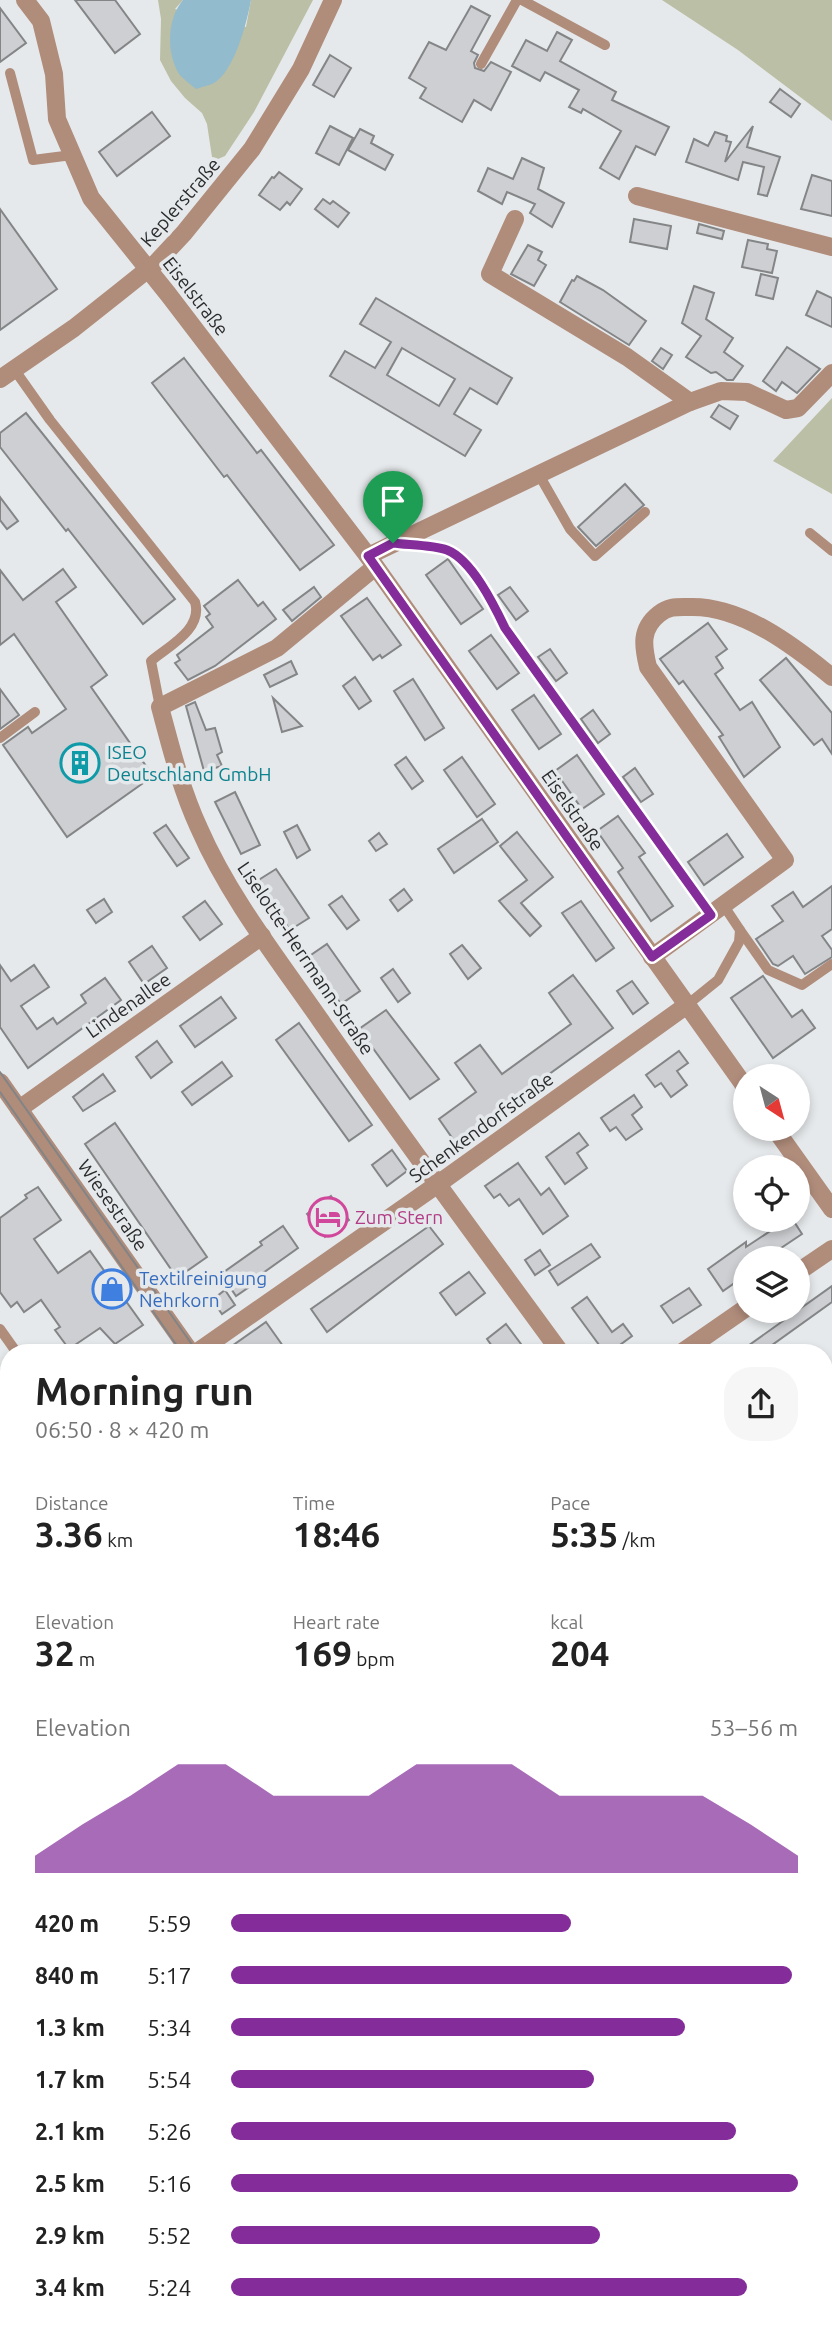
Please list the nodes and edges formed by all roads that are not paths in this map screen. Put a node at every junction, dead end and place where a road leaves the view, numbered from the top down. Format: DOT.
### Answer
graph roads {
  1 [pos="25,0"];
  2 [pos="333,0"];
  3 [pos="519,0"];
  4 [pos="605,45"];
  5 [pos="481,64"];
  6 [pos="10,73"];
  7 [pos="72,155"];
  8 [pos="637,196"];
  9 [pos="515,219"];
  10 [pos="832,247"];
  11 [pos="148,269"];
  12 [pos="832,373"];
  13 [pos="7,374"];
  14 [pos="690,402"];
  15 [pos="538,474"];
  16 [pos="645,512"];
  17 [pos="810,533"];
  18 [pos="393,543"];
  19 [pos="832,551"];
  20 [pos="372,562"];
  21 [pos="832,677"];
  22 [pos="160,707"];
  23 [pos="35,712"];
  24 [pos="0,738"];
  25 [pos="717,910"];
  26 [pos="740,930"];
  27 [pos="262,936"];
  28 [pos="652,957"];
  29 [pos="832,964"];
  30 [pos="687,1005"];
  31 [pos="733,1070"];
  32 [pos="0,1082"];
  33 [pos="19,1109"];
  34 [pos="784,1141"];
  35 [pos="438,1184"];
  36 [pos="832,1209"];
  37 [pos="832,1249"];
  38 [pos="810,1264"];
  39 [pos="733,1317"];
  40 [pos="0,1329"];
  41 [pos="11,1344"];
  42 [pos="185,1344"];
  43 [pos="209,1344"];
  44 [pos="554,1344"];
  45 [pos="694,1344"];
  1 -- 7 [label="street, Eiselstraße"];
  2 -- 11 [label="street, Keplerstraße"];
  3 -- 4 [label="lane"];
  3 -- 5 [label="lane"];
  6 -- 7 [label="lane"];
  7 -- 11 [label="street, Eiselstraße"];
  8 -- 10 [label="street"];
  9 -- 14 [label="street"];
  11 -- 13 [label="street, Keplerstraße"];
  11 -- 20 [label="street, Eiselstraße"];
  12 -- 14 [label="street"];
  13 -- 22 [label="lane"];
  14 -- 15 [label="street"];
  15 -- 16 [label="lane"];
  15 -- 18 [label="street"];
  17 -- 19 [label="lane"];
  18 -- 20 [label="street"];
  18 -- 25 [label="lane"];
  20 -- 22 [label="street"];
  20 -- 28 [label="street, Eiselstraße"];
  21 -- 25 [label="street"];
  22 -- 27 [label="street, Liselotte-Herrmann-Straße"];
  23 -- 24 [label="lane"];
  25 -- 26 [label="lane"];
  25 -- 28 [label="street"];
  26 -- 29 [label="lane"];
  26 -- 30 [label="lane, Schenkendorfstraße"];
  27 -- 33 [label="street, Lindenallee"];
  27 -- 35 [label="street, Liselotte-Herrmann-Straße"];
  28 -- 30 [label="street, Eiselstraße"];
  30 -- 31 [label="street, Eiselstraße"];
  30 -- 35 [label="street, Schenkendorfstraße"];
  32 -- 33 [label="street, Wiesestraße"];
  33 -- 42 [label="street, Wiesestraße"];
  34 -- 36 [label="street"];
  35 -- 43 [label="street, Schenkendorfstraße"];
  35 -- 44 [label="street, Liselotte-Herrmann-Straße"];
  37 -- 38 [label="street"];
  39 -- 45 [label="street"];
  40 -- 41 [label="lane"];
}
